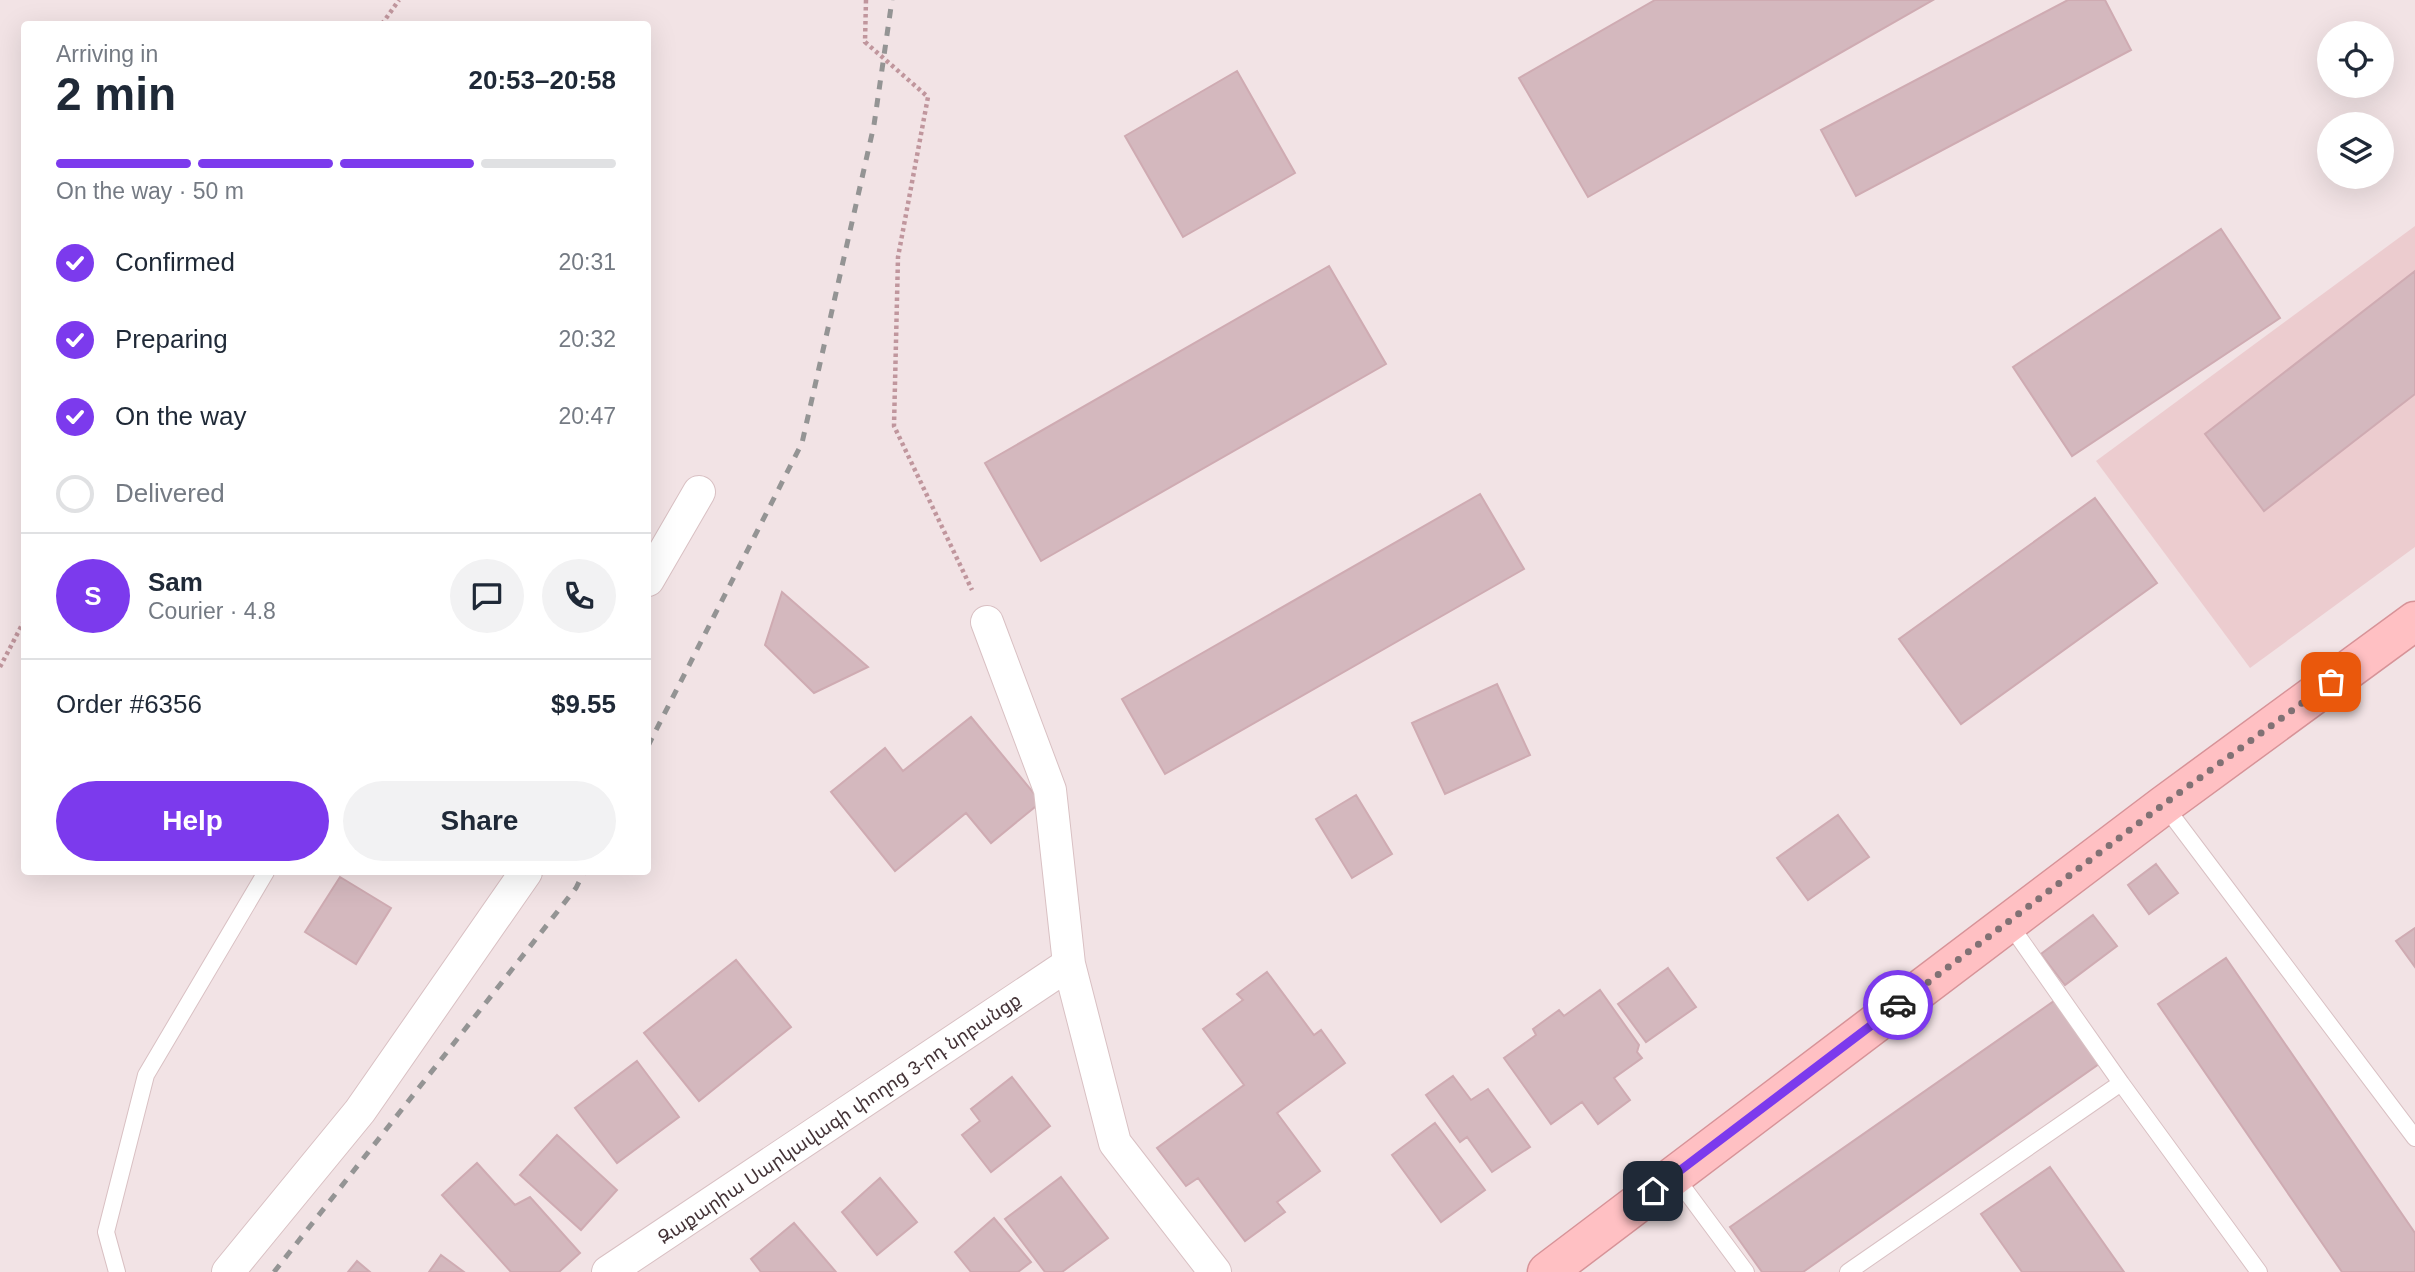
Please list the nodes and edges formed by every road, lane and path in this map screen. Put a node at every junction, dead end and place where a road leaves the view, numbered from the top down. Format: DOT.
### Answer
graph roads {
  1 [pos="399,0"];
  2 [pos="866,0"];
  3 [pos="384,21"];
  4 [pos="699,492"];
  5 [pos="651,575"];
  6 [pos="2415,621"];
  7 [pos="987,622"];
  8 [pos="21,627"];
  9 [pos="0,667"];
  10 [pos="2164,804"];
  11 [pos="264,875"];
  12 [pos="524,875"];
  13 [pos="2008,922"];
  14 [pos="1069,964"];
  15 [pos="2121,1083"];
  16 [pos="2415,1138"];
  17 [pos="1674,1175"];
  18 [pos="117,1272"];
  19 [pos="228,1272"];
  20 [pos="608,1272"];
  21 [pos="1215,1272"];
  22 [pos="1548,1272"];
  23 [pos="1746,1272"];
  24 [pos="1848,1272"];
  25 [pos="2259,1272"];
  1 -- 3 [label="path"];
  2 -- 7 [label="path"];
  4 -- 5 [label="street"];
  6 -- 10 [label="main road"];
  7 -- 14 [label="street"];
  8 -- 9 [label="path"];
  10 -- 13 [label="main road"];
  10 -- 16 [label="lane"];
  11 -- 18 [label="lane"];
  12 -- 19 [label="street"];
  13 -- 15 [label="lane"];
  13 -- 17 [label="main road"];
  14 -- 20 [label="street, Զաքարիա Սարկավագի փողոց 3-րդ նրբանցք"];
  14 -- 21 [label="street"];
  15 -- 24 [label="lane"];
  15 -- 25 [label="lane"];
  17 -- 22 [label="main road"];
  17 -- 23 [label="lane"];
}
